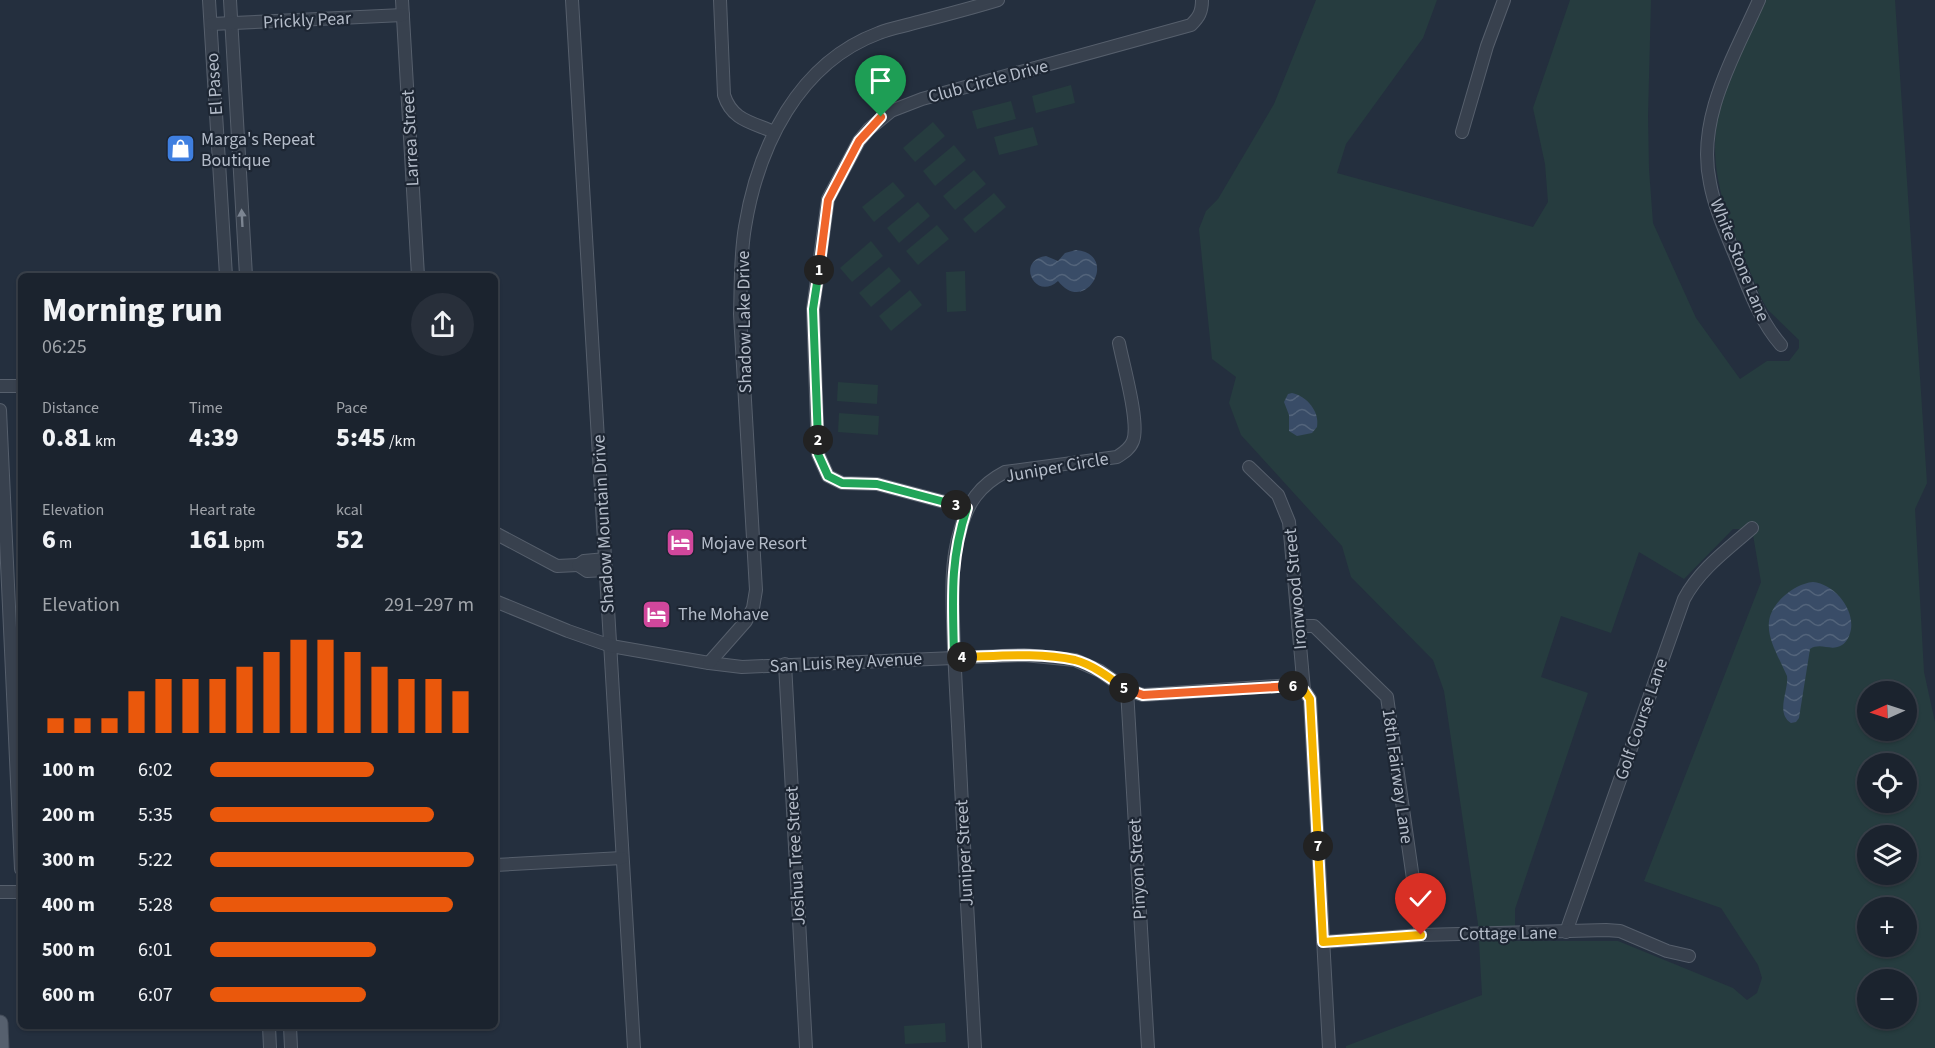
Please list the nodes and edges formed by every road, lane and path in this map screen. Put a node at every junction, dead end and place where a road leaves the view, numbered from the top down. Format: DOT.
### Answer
graph roads {
  1 [pos="209,0"];
  2 [pos="230,0"];
  3 [pos="402,0"];
  4 [pos="572,0"];
  5 [pos="720,0"];
  6 [pos="998,0"];
  7 [pos="1202,0"];
  8 [pos="1504,0"];
  9 [pos="1759,0"];
  10 [pos="403,15"];
  11 [pos="232,23"];
  12 [pos="211,24"];
  13 [pos="774,132"];
  14 [pos="1462,132"];
  15 [pos="226,273"];
  16 [pos="246,273"];
  17 [pos="418,273"];
  18 [pos="1119,343"];
  19 [pos="1781,345"];
  20 [pos="0,386"];
  21 [pos="18,386"];
  22 [pos="0,410"];
  23 [pos="1249,466"];
  24 [pos="967,508"];
  25 [pos="1752,528"];
  26 [pos="498,535"];
  27 [pos="606,565"];
  28 [pos="498,602"];
  29 [pos="1298,626"];
  30 [pos="611,646"];
  31 [pos="954,657"];
  32 [pos="709,663"];
  33 [pos="785,664"];
  34 [pos="1127,690"];
  35 [pos="1304,690"];
  36 [pos="18,803"];
  37 [pos="622,858"];
  38 [pos="498,865"];
  39 [pos="0,892"];
  40 [pos="18,892"];
  41 [pos="1566,933"];
  42 [pos="1421,935"];
  43 [pos="1323,942"];
  44 [pos="1689,956"];
  45 [pos="0,1023"];
  46 [pos="269,1029"];
  47 [pos="290,1029"];
  48 [pos="2,1048"];
  49 [pos="270,1048"];
  50 [pos="291,1048"];
  51 [pos="634,1048"];
  52 [pos="806,1048"];
  53 [pos="975,1048"];
  54 [pos="1148,1048"];
  55 [pos="1329,1048"];
  1 -- 12 [label="street, El Paseo"];
  2 -- 11 [label="street, El Paseo"];
  3 -- 10 [label="street, Larrea Street"];
  4 -- 27 [label="street, Shadow Mountain Drive"];
  5 -- 13 [label="street"];
  6 -- 13 [label="street, Shadow Lake Drive"];
  7 -- 24 [label="street, Club Circle Drive"];
  8 -- 14 [label="street"];
  9 -- 19 [label="street, White Stone Lane"];
  10 -- 11 [label="street, Prickly Pear"];
  10 -- 17 [label="street, Larrea Street"];
  11 -- 12 [label="street, Prickly Pear"];
  16 -- 11 [label="street, El Paseo, one-way"];
  12 -- 15 [label="street, El Paseo"];
  13 -- 32 [label="street, Shadow Lake Drive"];
  18 -- 24 [label="street, Juniper Circle"];
  20 -- 21 [label="street"];
  22 -- 36 [label="street"];
  23 -- 29 [label="street, Ironwood Street"];
  24 -- 31 [label="street, Juniper Circle"];
  25 -- 41 [label="street, Golf Course Lane"];
  26 -- 27 [label="street"];
  27 -- 30 [label="street, Shadow Mountain Drive"];
  28 -- 30 [label="street, San Luis Rey Avenue"];
  29 -- 35 [label="street, Ironwood Street"];
  29 -- 42 [label="street, 18th Fairway Lane"];
  30 -- 32 [label="street, San Luis Rey Avenue"];
  30 -- 37 [label="street, Shadow Mountain Drive"];
  31 -- 33 [label="street, San Luis Rey Avenue"];
  31 -- 34 [label="street, San Luis Rey Avenue"];
  31 -- 53 [label="street, Juniper Street"];
  32 -- 33 [label="street, San Luis Rey Avenue"];
  33 -- 52 [label="street, Joshua Tree Street"];
  34 -- 35 [label="street, San Luis Rey Avenue"];
  34 -- 54 [label="street, Pinyon Street"];
  35 -- 43 [label="street, Ironwood Street"];
  37 -- 38 [label="street"];
  37 -- 51 [label="street, Shadow Mountain Drive"];
  39 -- 40 [label="street"];
  41 -- 42 [label="street, Cottage Lane"];
  41 -- 44 [label="street, Cottage Lane"];
  42 -- 43 [label="street, Cottage Lane"];
  43 -- 55 [label="street, Ironwood Street"];
  45 -- 48 [label="main road"];
  46 -- 49 [label="street"];
  47 -- 50 [label="street"];
}
